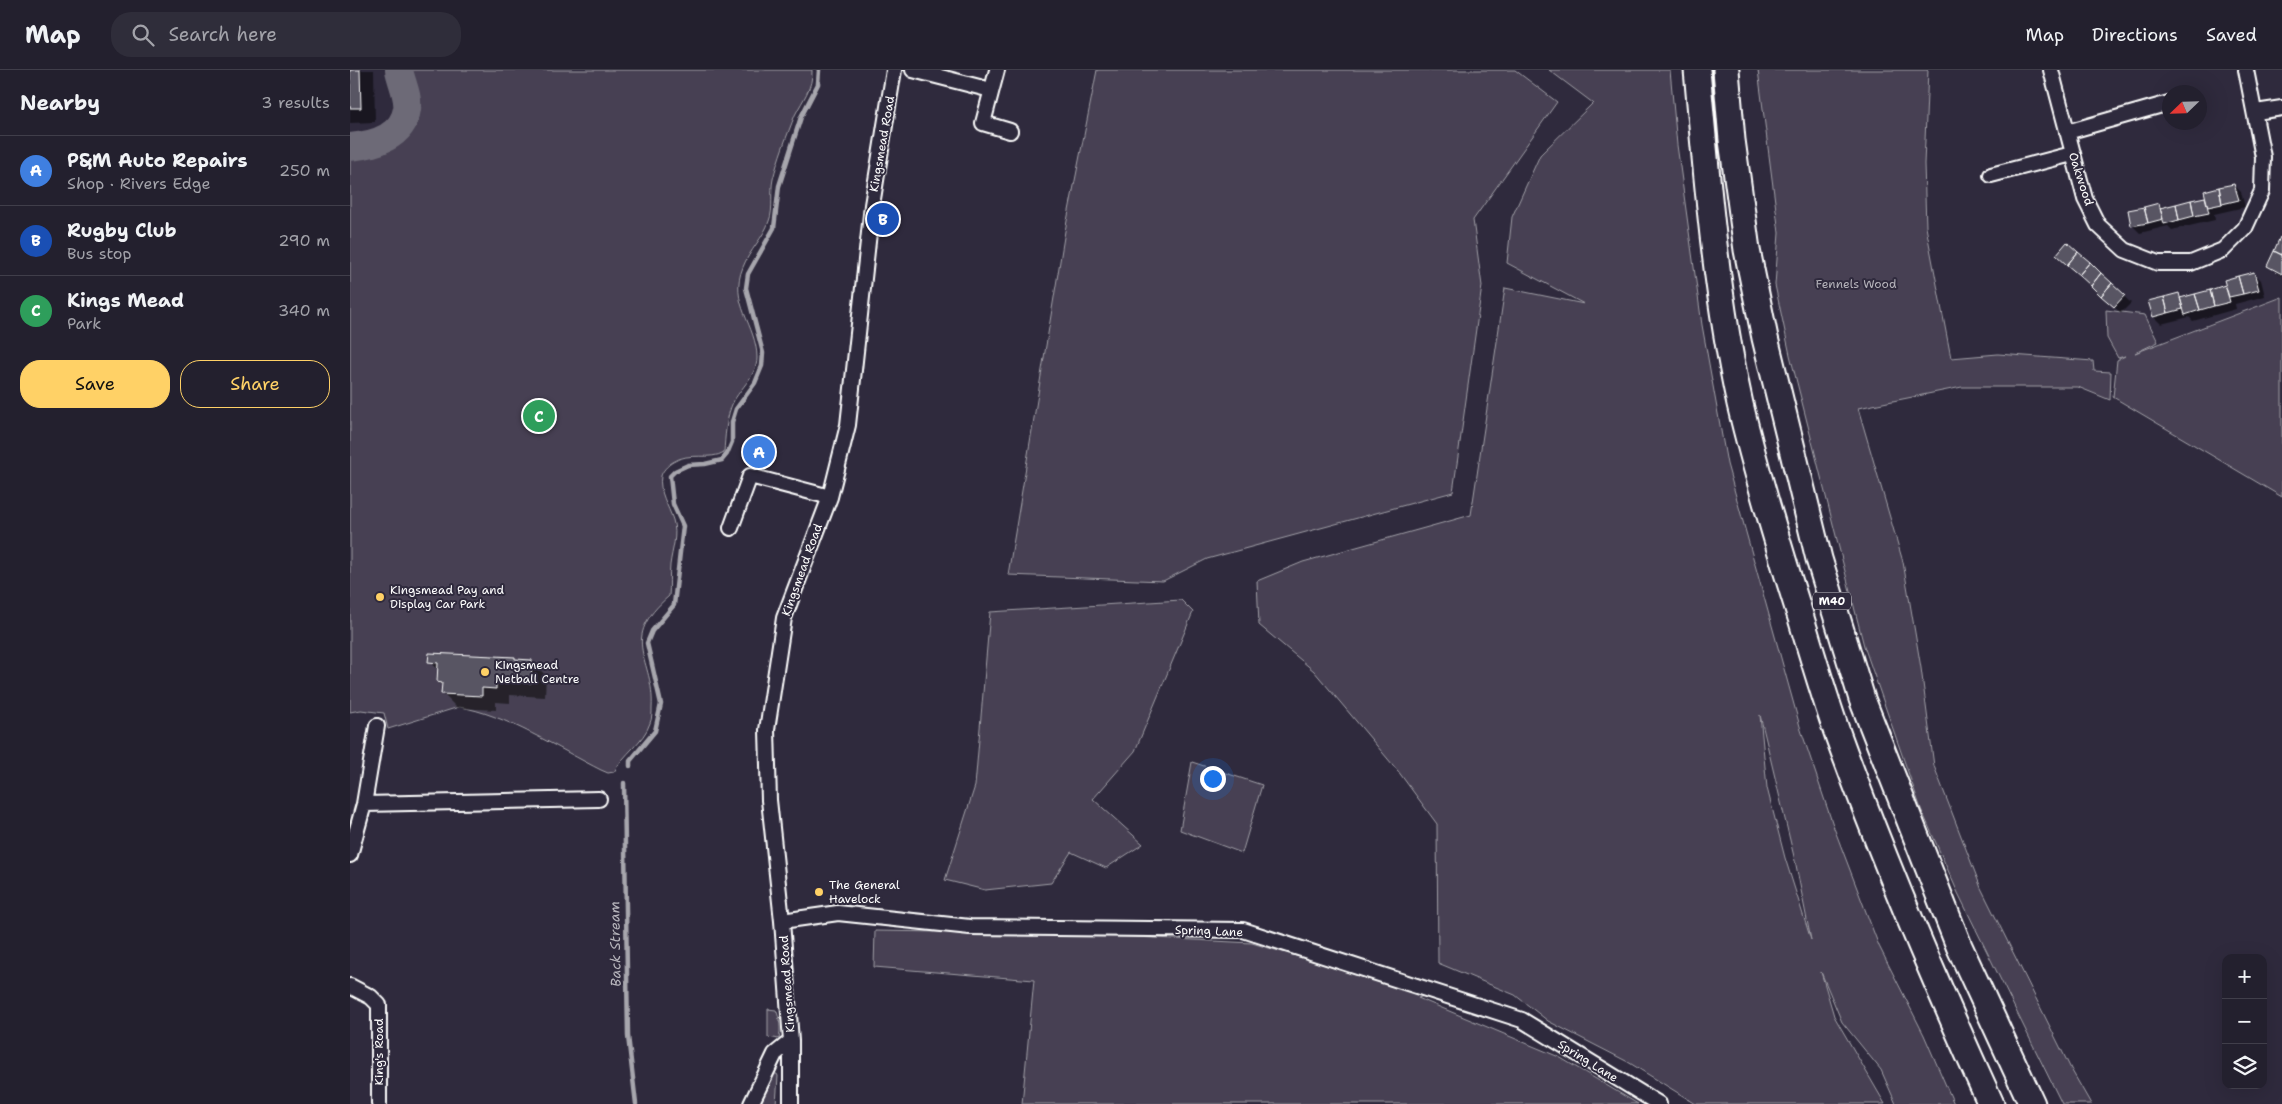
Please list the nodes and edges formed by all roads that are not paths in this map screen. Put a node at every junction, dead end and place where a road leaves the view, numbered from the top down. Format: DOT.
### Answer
graph roads {
  1 [pos="894,70"];
  2 [pos="913,70"];
  3 [pos="997,70"];
  4 [pos="1696,70"];
  5 [pos="1726,70"];
  6 [pos="2051,70"];
  7 [pos="2246,70"];
  8 [pos="991,90"];
  9 [pos="2162,105"];
  10 [pos="2282,108"];
  11 [pos="2256,112"];
  12 [pos="1010,131"];
  13 [pos="2067,132"];
  14 [pos="2072,154"];
  15 [pos="1991,174"];
  16 [pos="830,497"];
  17 [pos="731,528"];
  18 [pos="377,726"];
  19 [pos="599,799"];
  20 [pos="364,804"];
  21 [pos="350,855"];
  22 [pos="782,920"];
  23 [pos="350,986"];
  24 [pos="791,1041"];
  25 [pos="379,1104"];
  26 [pos="750,1104"];
  27 [pos="791,1104"];
  28 [pos="1659,1104"];
  29 [pos="1991,1104"];
  30 [pos="2032,1104"];
  1 -- 16 [label="street, Kingsmead Road"];
  2 -- 8 [label="street"];
  3 -- 8 [label="street"];
  4 -- 29 [label="highway, M40"];
  5 -- 30 [label="highway, M40"];
  6 -- 13 [label="street, Oakwood"];
  7 -- 11 [label="street, Oakwood"];
  8 -- 12 [label="street"];
  9 -- 13 [label="street"];
  10 -- 11 [label="street"];
  11 -- 14 [label="street, Oakwood"];
  13 -- 14 [label="street, Oakwood"];
  14 -- 15 [label="street"];
  16 -- 17 [label="street"];
  16 -- 22 [label="street, Kingsmead Road"];
  18 -- 20 [label="street"];
  19 -- 20 [label="street"];
  20 -- 21 [label="street"];
  22 -- 24 [label="street, Kingsmead Road"];
  22 -- 28 [label="street, Spring Lane"];
  23 -- 25 [label="street, King's Road"];
  24 -- 26 [label="street"];
  24 -- 27 [label="street, Kingsmead Road"];
}
